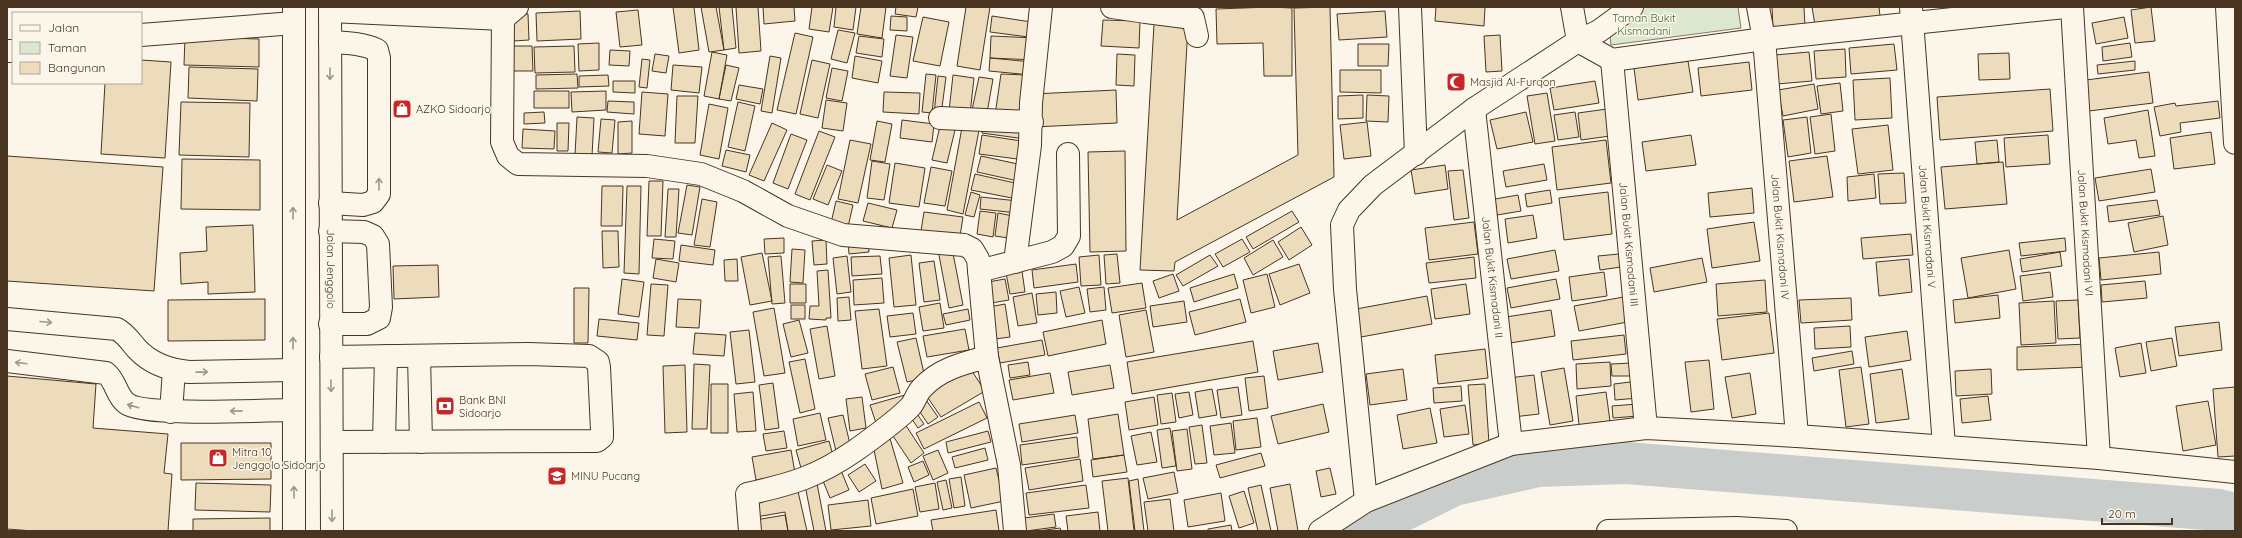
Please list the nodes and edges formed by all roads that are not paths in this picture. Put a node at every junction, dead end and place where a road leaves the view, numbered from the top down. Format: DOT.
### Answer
graph roads {
  1 [pos="1041,7"];
  2 [pos="1112,7"];
  3 [pos="1410,7"];
  4 [pos="1572,7"];
  5 [pos="1632,7"];
  6 [pos="1758,7"];
  7 [pos="2065,7"];
  8 [pos="2072,7"];
  9 [pos="2227,7"];
  10 [pos="330,9"];
  11 [pos="1146,9"];
  12 [pos="510,13"];
  13 [pos="294,15"];
  14 [pos="1911,15"];
  15 [pos="142,35"];
  16 [pos="1197,36"];
  17 [pos="1764,39"];
  18 [pos="1578,41"];
  19 [pos="330,42"];
  20 [pos="1612,60"];
  21 [pos="1474,109"];
  22 [pos="940,118"];
  23 [pos="1032,122"];
  24 [pos="2235,143"];
  25 [pos="1068,154"];
  26 [pos="1416,154"];
  27 [pos="330,203"];
  28 [pos="330,231"];
  29 [pos="1015,262"];
  30 [pos="979,271"];
  31 [pos="7,319"];
  32 [pos="330,324"];
  33 [pos="386,356"];
  34 [pos="419,356"];
  35 [pos="331,357"];
  36 [pos="987,357"];
  37 [pos="7,361"];
  38 [pos="174,370"];
  39 [pos="293,370"];
  40 [pos="293,410"];
  41 [pos="171,412"];
  42 [pos="1646,428"];
  43 [pos="1797,436"];
  44 [pos="332,442"];
  45 [pos="384,442"];
  46 [pos="420,442"];
  47 [pos="1511,444"];
  48 [pos="1944,446"];
  49 [pos="2099,458"];
  50 [pos="2235,472"];
  51 [pos="1366,501"];
  52 [pos="294,531"];
  53 [pos="332,531"];
  54 [pos="750,531"];
  55 [pos="1015,531"];
  56 [pos="1320,531"];
  57 [pos="1608,531"];
  58 [pos="1786,531"];
  1 -- 23 [label="main road"];
  2 -- 11 [label="main road"];
  3 -- 26 [label="main road"];
  4 -- 18 [label="main road"];
  5 -- 18 [label="main road"];
  6 -- 17 [label="main road, Jalan Bukit Kismadani IV"];
  7 -- 14 [label="main road"];
  8 -- 49 [label="main road, Jalan Bukit Kismadani VI"];
  9 -- 24 [label="main road"];
  10 -- 12 [label="main road"];
  10 -- 19 [label="main road, Jalan Jenggolo"];
  11 -- 16 [label="main road"];
  12 -- 30 [label="main road"];
  13 -- 15 [label="main road"];
  39 -- 13 [label="main road, one-way"];
  14 -- 17 [label="main road"];
  14 -- 48 [label="main road, Jalan Bukit Kismadani V"];
  17 -- 20 [label="main road"];
  17 -- 43 [label="main road, Jalan Bukit Kismadani IV"];
  18 -- 20 [label="main road"];
  18 -- 21 [label="main road"];
  19 -- 27 [label="main road, Jalan Jenggolo, one-way"];
  27 -- 19 [label="main road, one-way"];
  20 -- 42 [label="main road, Jalan Bukit Kismadani III"];
  21 -- 26 [label="main road"];
  21 -- 47 [label="main road, Jalan Bukit Kismadani II"];
  22 -- 23 [label="main road"];
  23 -- 29 [label="main road"];
  25 -- 29 [label="main road"];
  26 -- 51 [label="main road"];
  27 -- 28 [label="main road, Jalan Jenggolo"];
  28 -- 32 [label="main road, Jalan Jenggolo"];
  28 -- 32 [label="main road"];
  29 -- 30 [label="main road"];
  30 -- 36 [label="main road"];
  31 -- 38 [label="main road, one-way"];
  32 -- 35 [label="main road, Jalan Jenggolo"];
  33 -- 34 [label="main road"];
  33 -- 35 [label="main road"];
  33 -- 45 [label="main road"];
  34 -- 46 [label="main road"];
  34 -- 46 [label="main road"];
  35 -- 44 [label="main road, Jalan Jenggolo, one-way"];
  36 -- 54 [label="main road"];
  36 -- 55 [label="main road"];
  41 -- 37 [label="main road, one-way"];
  38 -- 39 [label="main road, one-way"];
  38 -- 41 [label="main road"];
  39 -- 40 [label="main road"];
  40 -- 41 [label="main road, one-way"];
  52 -- 40 [label="main road, one-way"];
  42 -- 43 [label="main road"];
  42 -- 47 [label="main road"];
  43 -- 48 [label="main road"];
  44 -- 45 [label="main road"];
  44 -- 53 [label="main road, Jalan Jenggolo, one-way"];
  45 -- 46 [label="main road"];
  47 -- 51 [label="main road"];
  48 -- 49 [label="main road"];
  49 -- 50 [label="main road"];
  51 -- 56 [label="main road"];
  57 -- 58 [label="main road"];
}
